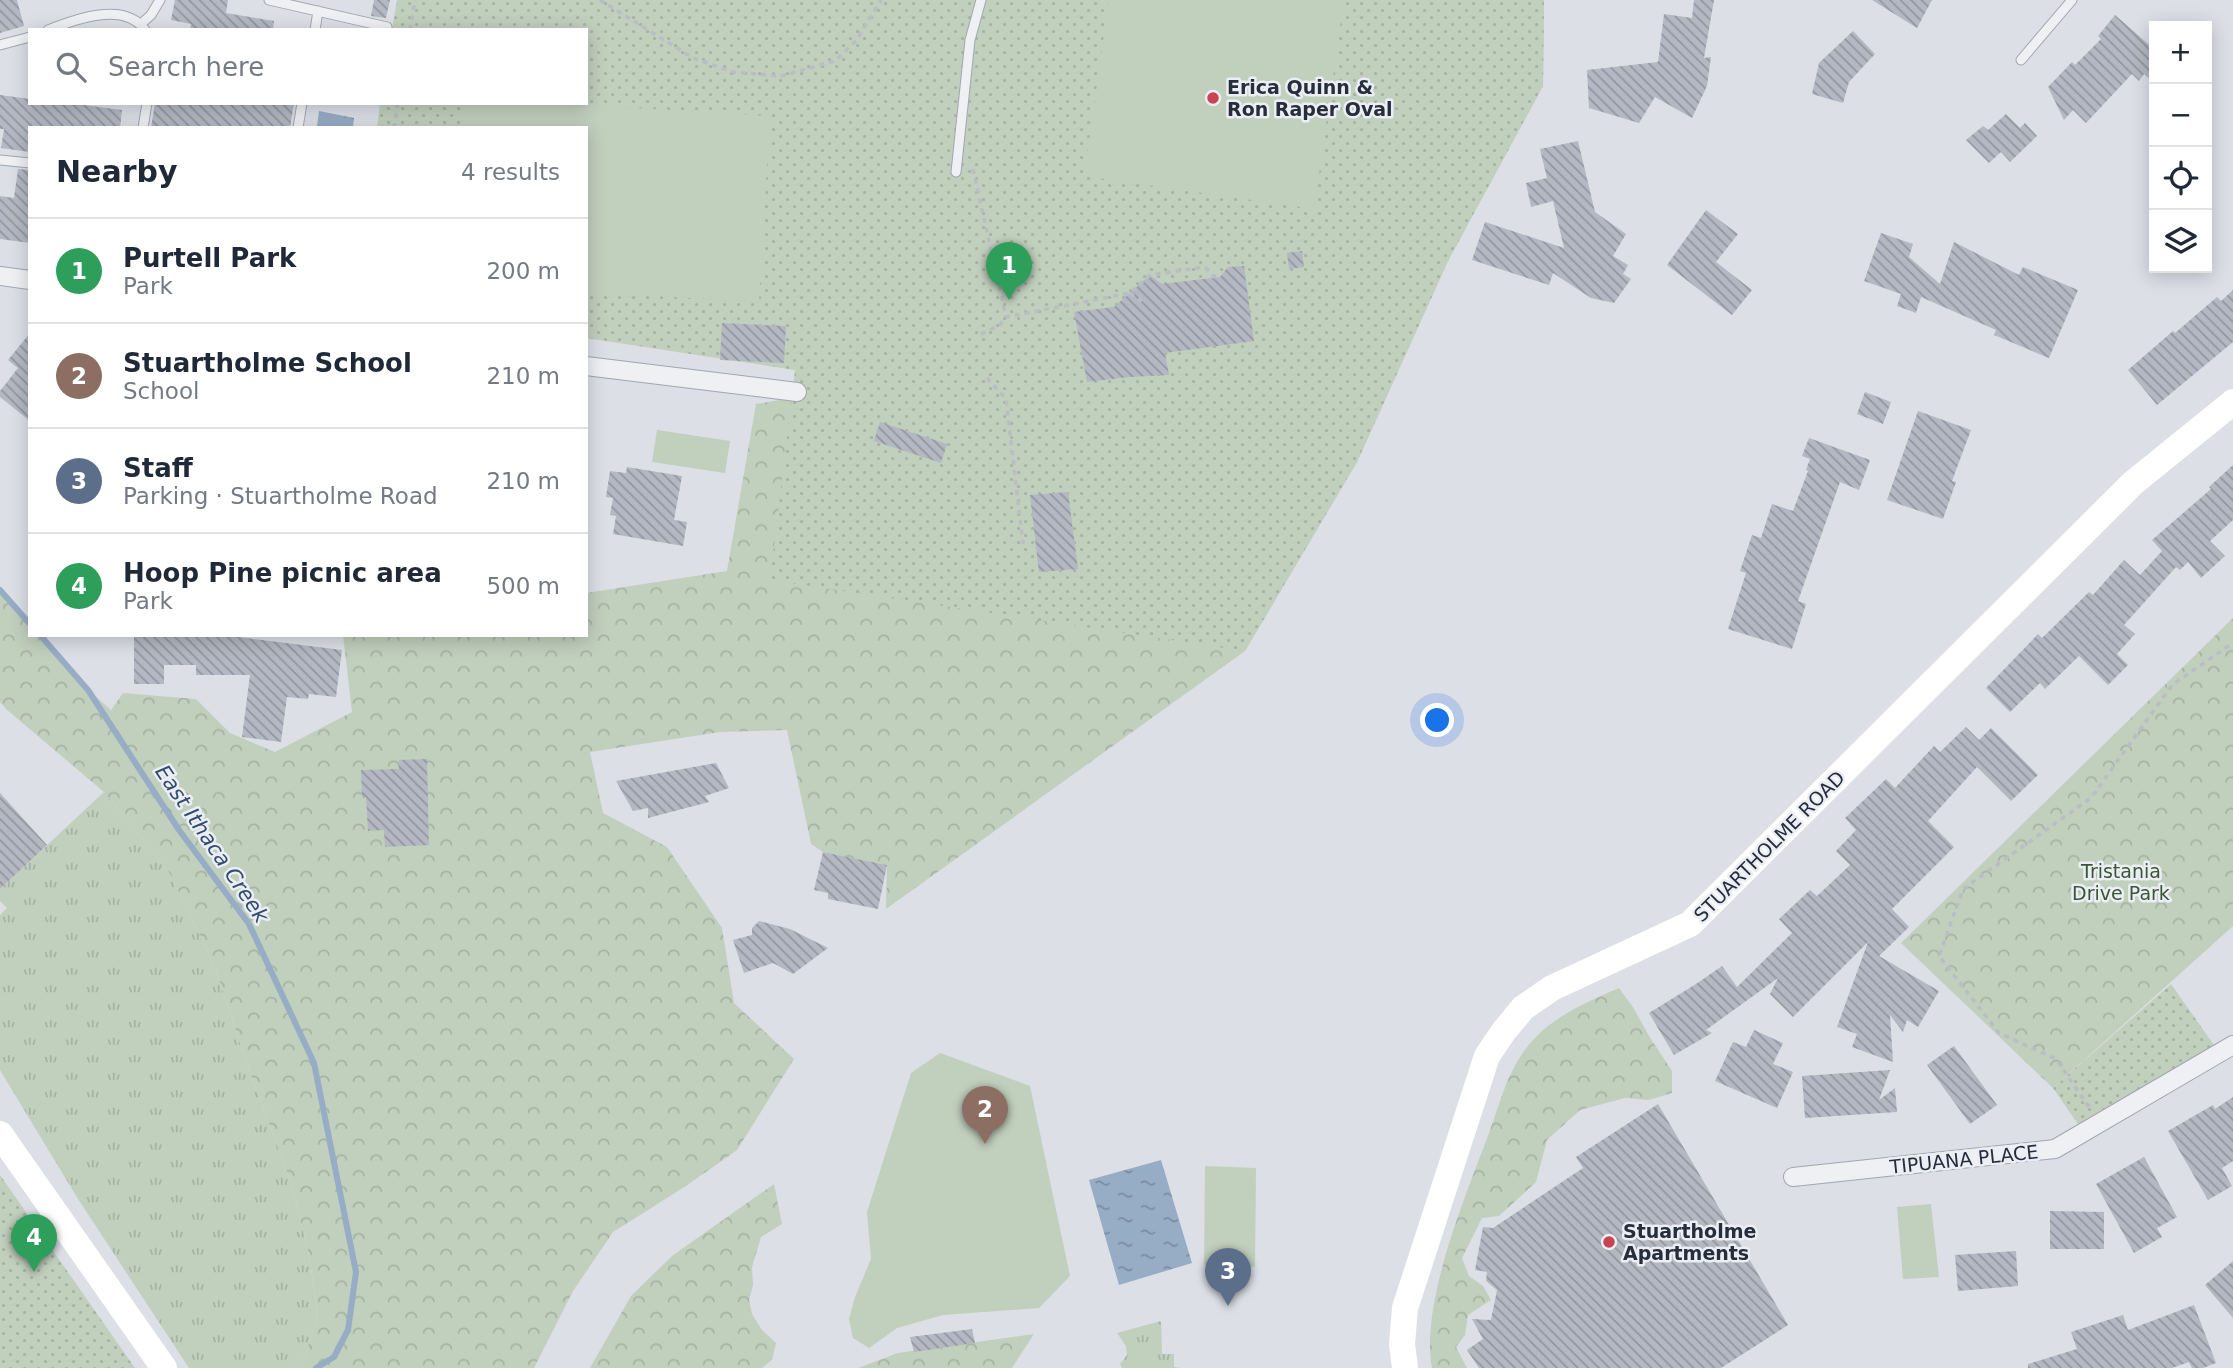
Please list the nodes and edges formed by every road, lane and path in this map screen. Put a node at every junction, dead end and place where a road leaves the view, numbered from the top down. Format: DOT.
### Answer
graph roads {
  1 [pos="160,0"];
  2 [pos="269,0"];
  3 [pos="415,0"];
  4 [pos="600,0"];
  5 [pos="880,0"];
  6 [pos="981,0"];
  7 [pos="2072,0"];
  8 [pos="318,11"];
  9 [pos="143,27"];
  10 [pos="387,27"];
  11 [pos="54,28"];
  12 [pos="315,28"];
  13 [pos="410,28"];
  14 [pos="28,38"];
  15 [pos="0,45"];
  16 [pos="2021,60"];
  17 [pos="147,105"];
  18 [pos="302,105"];
  19 [pos="398,105"];
  20 [pos="143,126"];
  21 [pos="298,126"];
  22 [pos="394,126"];
  23 [pos="0,160"];
  24 [pos="28,163"];
  25 [pos="973,169"];
  26 [pos="956,172"];
  27 [pos="0,276"];
  28 [pos="1215,278"];
  29 [pos="28,280"];
  30 [pos="1129,293"];
  31 [pos="1142,301"];
  32 [pos="1006,317"];
  33 [pos="981,334"];
  34 [pos="588,366"];
  35 [pos="987,378"];
  36 [pos="797,393"];
  37 [pos="2233,402"];
  38 [pos="1023,544"];
  39 [pos="2233,643"];
  40 [pos="2233,1045"];
  41 [pos="2100,1123"];
  42 [pos="0,1135"];
  43 [pos="1793,1177"];
  44 [pos="164,1368"];
  45 [pos="1405,1368"];
  1 -- 9 [label="lane"];
  2 -- 8 [label="lane"];
  3 -- 13 [label="path"];
  4 -- 5 [label="path"];
  6 -- 26 [label="lane"];
  7 -- 16 [label="lane"];
  8 -- 10 [label="lane"];
  8 -- 12 [label="lane"];
  9 -- 11 [label="lane"];
  14 -- 15 [label="lane"];
  17 -- 20 [label="lane"];
  18 -- 21 [label="lane"];
  19 -- 22 [label="path"];
  23 -- 24 [label="lane"];
  25 -- 32 [label="path"];
  27 -- 29 [label="street"];
  28 -- 30 [label="path"];
  30 -- 31 [label="path"];
  30 -- 32 [label="path"];
  32 -- 33 [label="path"];
  34 -- 36 [label="street"];
  35 -- 38 [label="path"];
  37 -- 45 [label="main road, STUARTHOLME ROAD"];
  39 -- 41 [label="path"];
  40 -- 41 [label="street, TIPUANA PLACE"];
  41 -- 43 [label="street, TIPUANA PLACE"];
  42 -- 44 [label="main road"];
}
